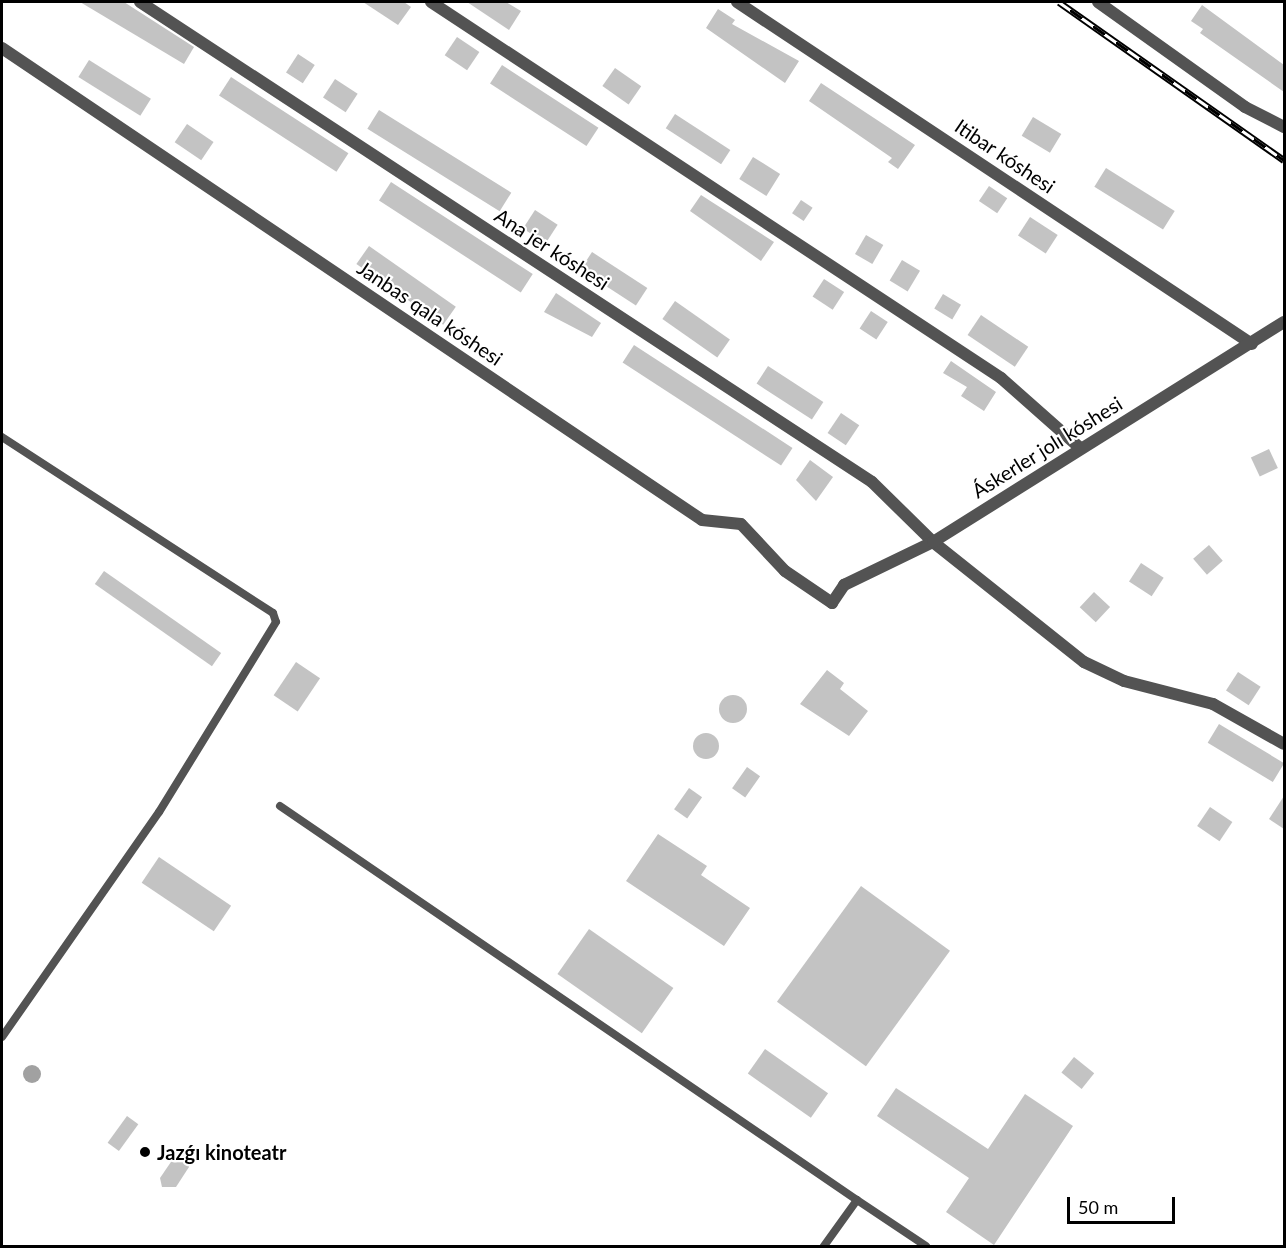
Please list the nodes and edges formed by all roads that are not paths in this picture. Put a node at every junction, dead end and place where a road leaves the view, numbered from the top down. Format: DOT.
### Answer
graph roads {
  1 [pos="140,2"];
  2 [pos="431,2"];
  3 [pos="737,2"];
  4 [pos="1098,2"];
  5 [pos="2,48"];
  6 [pos="1284,128"];
  7 [pos="1284,322"];
  8 [pos="1252,344"];
  9 [pos="2,437"];
  10 [pos="1080,448"];
  11 [pos="933,542"];
  12 [pos="832,603"];
  13 [pos="1284,744"];
  14 [pos="279,806"];
  15 [pos="2,1037"];
  16 [pos="857,1200"];
  17 [pos="824,1246"];
  18 [pos="926,1246"];
  1 -- 11 [label="street, Ana jer kóshesi"];
  2 -- 10 [label="street"];
  3 -- 8 [label="street, Itibar kóshesi"];
  4 -- 6 [label="street"];
  5 -- 12 [label="street, Janbas qala kóshesi"];
  7 -- 8 [label="street, Áskerler jolı kóshesi"];
  8 -- 10 [label="street, Áskerler jolı kóshesi"];
  9 -- 15 [label="lane"];
  10 -- 11 [label="street, Áskerler jolı kóshesi"];
  11 -- 12 [label="street, Áskerler jolı kóshesi"];
  11 -- 13 [label="street, Ana jer kóshesi"];
  14 -- 16 [label="lane"];
  16 -- 17 [label="lane"];
  16 -- 18 [label="lane"];
}
